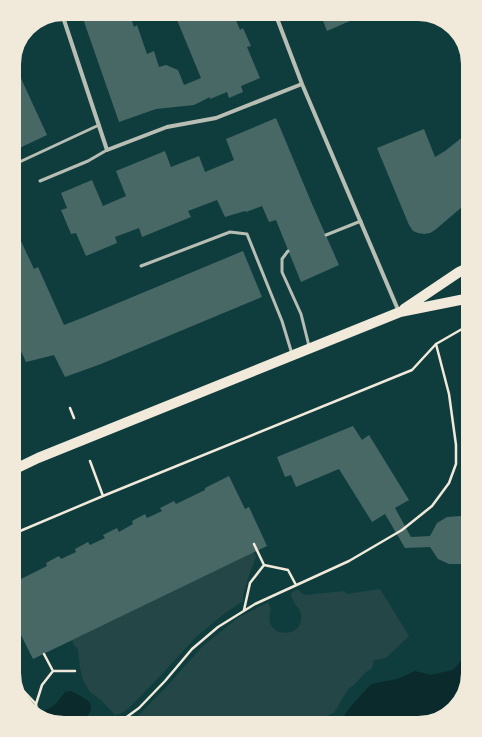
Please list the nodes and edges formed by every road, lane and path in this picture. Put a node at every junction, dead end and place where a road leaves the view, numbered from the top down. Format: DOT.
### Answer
graph roads {
  1 [pos="64,20"];
  2 [pos="278,20"];
  3 [pos="302,84"];
  4 [pos="99,125"];
  5 [pos="107,150"];
  6 [pos="20,161"];
  7 [pos="40,181"];
  8 [pos="361,221"];
  9 [pos="326,235"];
  10 [pos="288,251"];
  11 [pos="141,266"];
  12 [pos="462,270"];
  13 [pos="462,300"];
  14 [pos="400,312"];
  15 [pos="462,329"];
  16 [pos="436,344"];
  17 [pos="310,348"];
  18 [pos="292,356"];
  19 [pos="20,467"];
  20 [pos="20,531"];
  21 [pos="254,544"];
  22 [pos="264,565"];
  23 [pos="296,585"];
  24 [pos="244,611"];
  25 [pos="44,654"];
  26 [pos="53,671"];
  27 [pos="75,671"];
  28 [pos="24,691"];
  29 [pos="36,704"];
  30 [pos="37,708"];
  31 [pos="127,717"];
  1 -- 4 [label="street"];
  2 -- 3 [label="street"];
  3 -- 5 [label="street"];
  3 -- 8 [label="street"];
  4 -- 5 [label="street"];
  4 -- 6 [label="lane"];
  5 -- 7 [label="lane"];
  8 -- 9 [label="lane"];
  8 -- 14 [label="street"];
  10 -- 17 [label="lane"];
  11 -- 18 [label="lane"];
  12 -- 14 [label="main road"];
  13 -- 14 [label="main road"];
  14 -- 17 [label="main road"];
  15 -- 16 [label="path"];
  16 -- 20 [label="path"];
  16 -- 23 [label="path"];
  17 -- 18 [label="main road"];
  18 -- 19 [label="main road"];
  21 -- 22 [label="path"];
  22 -- 23 [label="path"];
  22 -- 24 [label="path"];
  23 -- 24 [label="path"];
  24 -- 31 [label="path"];
  25 -- 26 [label="path"];
  26 -- 27 [label="path"];
  26 -- 29 [label="path"];
  28 -- 29 [label="path"];
  29 -- 30 [label="path"];
}
